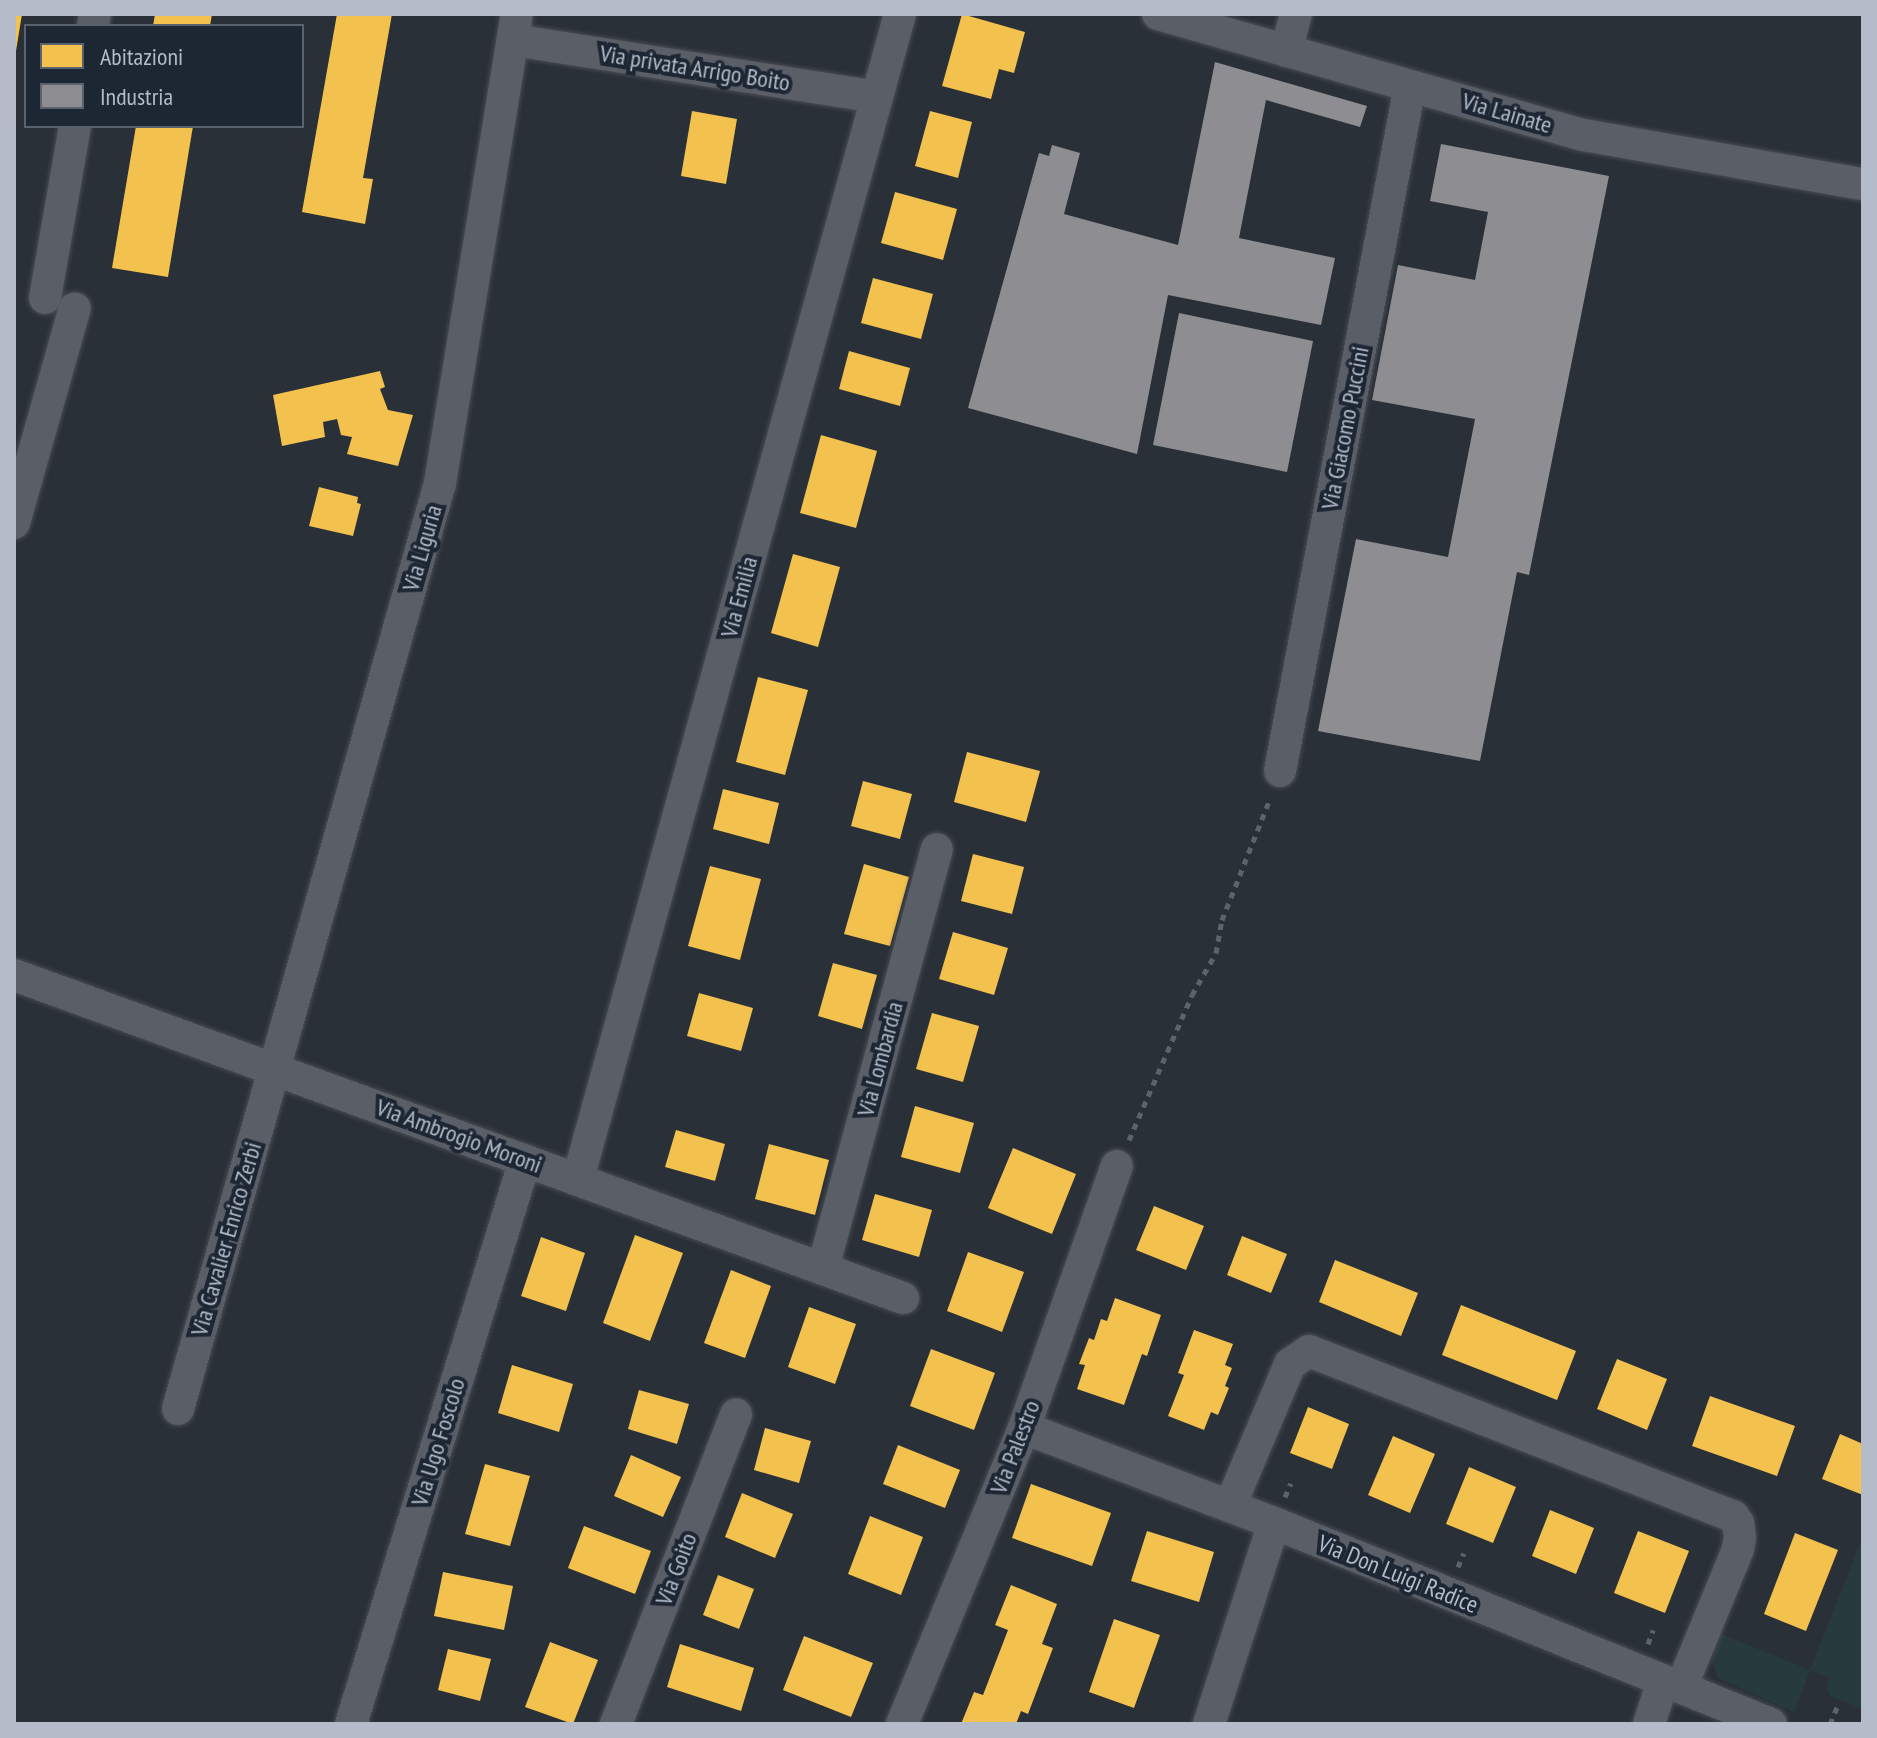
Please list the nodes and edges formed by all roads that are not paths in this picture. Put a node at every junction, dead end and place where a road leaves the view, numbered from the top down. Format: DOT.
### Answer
graph roads {
  1 [pos="900,14"];
  2 [pos="1158,14"];
  3 [pos="1296,14"];
  4 [pos="515,27"];
  5 [pos="1286,51"];
  6 [pos="1410,86"];
  7 [pos="877,97"];
  8 [pos="75,128"];
  9 [pos="1863,184"];
  10 [pos="14,523"];
  11 [pos="1280,771"];
  12 [pos="937,849"];
  13 [pos="14,975"];
  14 [pos="275,1070"];
  15 [pos="525,1160"];
  16 [pos="1117,1166"];
  17 [pos="578,1179"];
  18 [pos="823,1268"];
  19 [pos="903,1298"];
  20 [pos="178,1409"];
  21 [pos="736,1414"];
  22 [pos="1024,1428"];
  23 [pos="1230,1506"];
  24 [pos="1274,1523"];
  25 [pos="1672,1684"];
  26 [pos="351,1724"];
  27 [pos="616,1724"];
  28 [pos="902,1724"];
  29 [pos="1209,1724"];
  30 [pos="1649,1724"];
  31 [pos="1771,1724"];
  1 -- 7 [label="street, Via Emilia"];
  2 -- 5 [label="street, Via Lainate"];
  3 -- 5 [label="street"];
  4 -- 7 [label="street, Via privata Arrigo Boito"];
  4 -- 14 [label="street, Via Liguria"];
  5 -- 6 [label="street, Via Lainate"];
  6 -- 9 [label="street, Via Lainate"];
  6 -- 11 [label="street, Via Giacomo Puccini"];
  7 -- 17 [label="street, Via Emilia"];
  8 -- 10 [label="street"];
  12 -- 18 [label="street, Via Lombardia"];
  13 -- 14 [label="street, Via Ambrogio Moroni"];
  14 -- 15 [label="street, Via Ambrogio Moroni"];
  14 -- 20 [label="street, Via Cavalier Enrico Zerbi"];
  15 -- 17 [label="street, Via Ambrogio Moroni"];
  15 -- 26 [label="street, Via Ugo Foscolo"];
  16 -- 22 [label="street, Via Palestro"];
  17 -- 18 [label="street, Via Ambrogio Moroni"];
  18 -- 19 [label="street, Via Ambrogio Moroni"];
  21 -- 27 [label="street, Via Goito"];
  22 -- 23 [label="street, Via Don Luigi Radice"];
  22 -- 28 [label="street, Via Palestro"];
  23 -- 24 [label="street, Via Don Luigi Radice"];
  23 -- 25 [label="street"];
  24 -- 25 [label="street, Via Don Luigi Radice"];
  24 -- 29 [label="street"];
  25 -- 30 [label="street"];
  25 -- 31 [label="street, Via Don Luigi Radice"];
}
